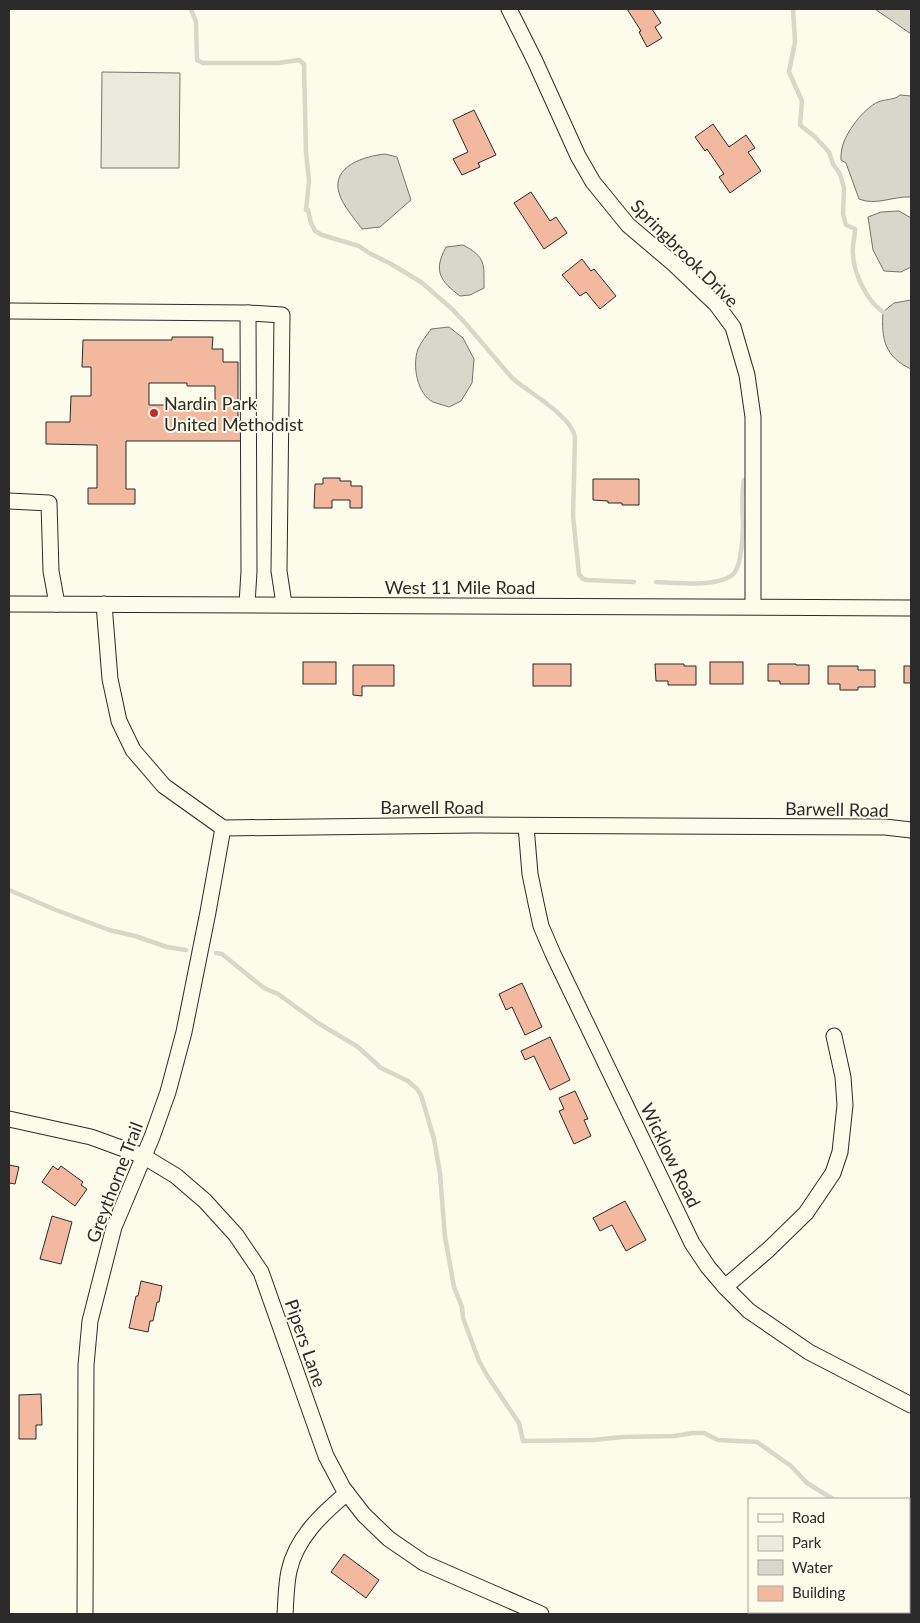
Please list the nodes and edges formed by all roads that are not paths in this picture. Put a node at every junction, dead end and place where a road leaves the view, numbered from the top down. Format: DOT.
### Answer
graph roads {
  1 [pos="509,9"];
  2 [pos="9,312"];
  3 [pos="248,313"];
  4 [pos="9,500"];
  5 [pos="9,604"];
  6 [pos="57,604"];
  7 [pos="104,604"];
  8 [pos="247,604"];
  9 [pos="284,604"];
  10 [pos="753,606"];
  11 [pos="911,608"];
  12 [pos="526,826"];
  13 [pos="223,828"];
  14 [pos="911,830"];
  15 [pos="834,1036"];
  16 [pos="9,1119"];
  17 [pos="144,1156"];
  18 [pos="725,1287"];
  19 [pos="911,1405"];
  20 [pos="347,1493"];
  21 [pos="85,1614"];
  22 [pos="286,1614"];
  23 [pos="540,1614"];
  1 -- 10 [label="street, Springbrook Drive"];
  2 -- 3 [label="street"];
  3 -- 8 [label="street"];
  3 -- 9 [label="street"];
  4 -- 6 [label="street"];
  5 -- 6 [label="street, West 11 Mile Road"];
  6 -- 7 [label="street, West 11 Mile Road"];
  7 -- 8 [label="street, West 11 Mile Road"];
  7 -- 13 [label="street"];
  8 -- 9 [label="street, West 11 Mile Road"];
  9 -- 10 [label="street, West 11 Mile Road"];
  10 -- 11 [label="street, West 11 Mile Road"];
  12 -- 13 [label="street, Barwell Road"];
  12 -- 14 [label="street, Barwell Road"];
  12 -- 18 [label="street, Wicklow Road"];
  13 -- 17 [label="street, Greythorne Trail"];
  15 -- 18 [label="street"];
  16 -- 17 [label="street, Pipers Lane"];
  17 -- 20 [label="street, Pipers Lane"];
  17 -- 21 [label="street, Greythorne Trail"];
  18 -- 19 [label="street, Wicklow Road"];
  20 -- 22 [label="street"];
  20 -- 23 [label="street, Pipers Lane"];
}
